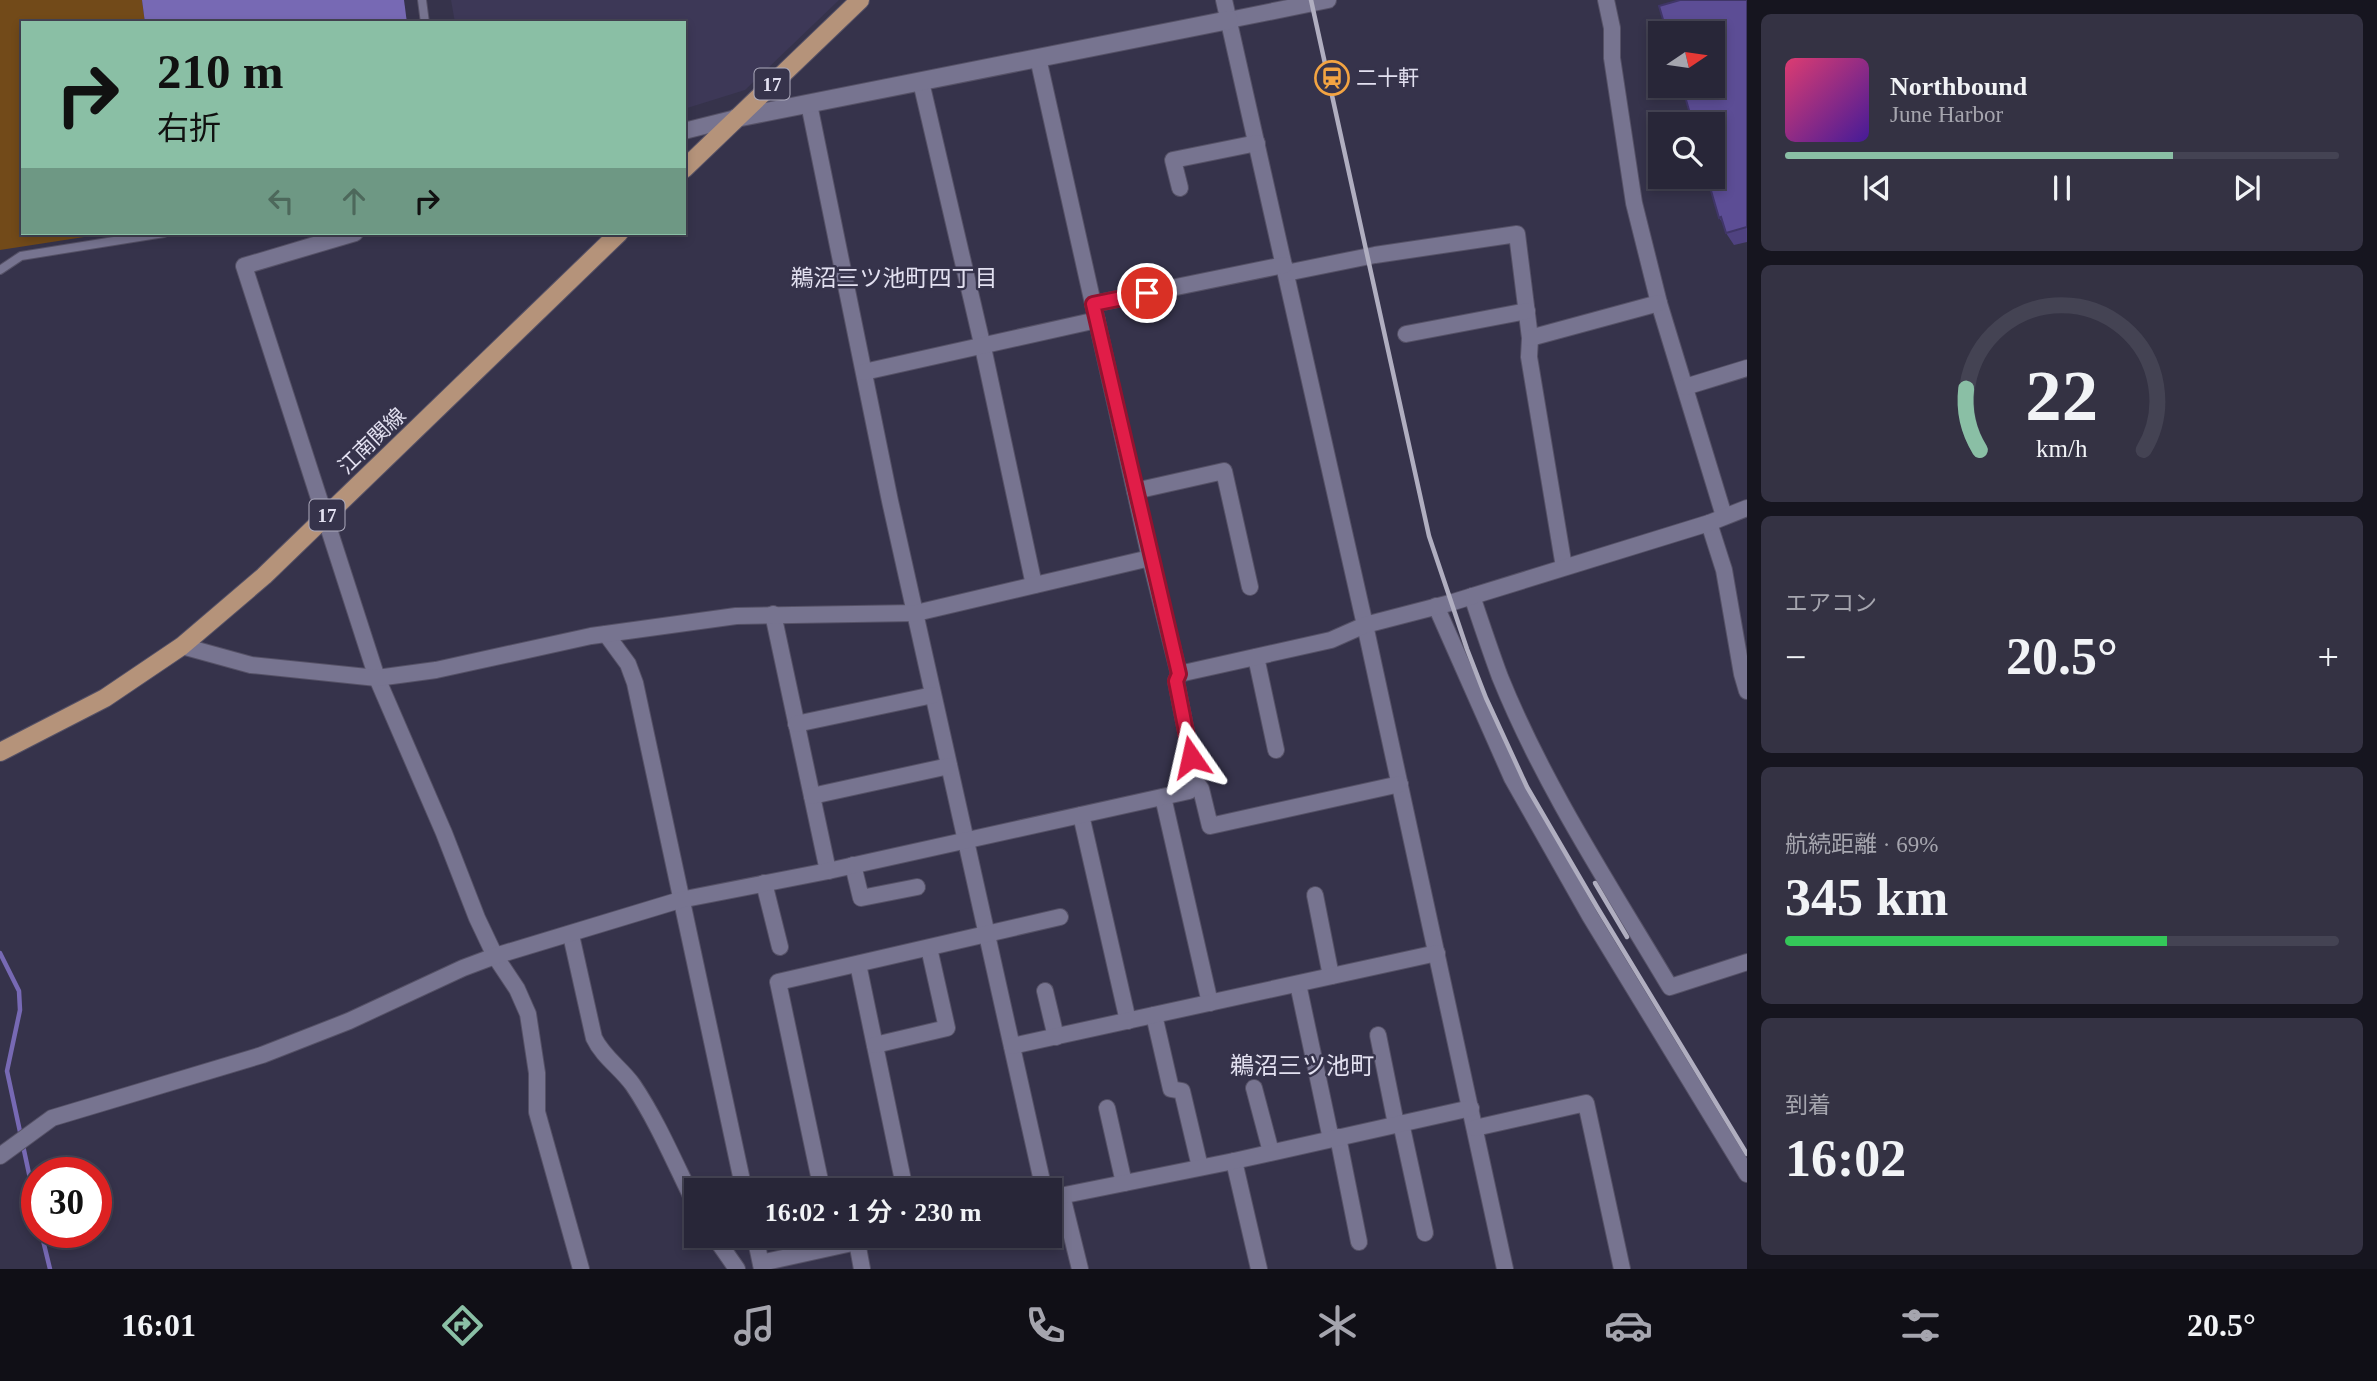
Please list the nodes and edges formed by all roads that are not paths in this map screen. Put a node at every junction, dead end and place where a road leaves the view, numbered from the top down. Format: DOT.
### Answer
graph roads {
  1 [pos="422,0"];
  2 [pos="860,0"];
  3 [pos="1224,0"];
  4 [pos="1328,0"];
  5 [pos="1606,0"];
  6 [pos="1229,20"];
  7 [pos="425,21"];
  8 [pos="1038,58"];
  9 [pos="921,82"];
  10 [pos="808,104"];
  11 [pos="736,118"];
  12 [pos="686,130"];
  13 [pos="1257,143"];
  14 [pos="686,167"];
  15 [pos="1180,188"];
  16 [pos="152,235"];
  17 [pos="348,235"];
  18 [pos="617,235"];
  19 [pos="1285,269"];
  20 [pos="0,270"];
  21 [pos="1659,303"];
  22 [pos="1527,311"];
  23 [pos="1095,312"];
  24 [pos="1406,334"];
  25 [pos="1530,338"];
  26 [pos="983,346"];
  27 [pos="1747,368"];
  28 [pos="864,372"];
  29 [pos="1685,387"];
  30 [pos="1135,491"];
  31 [pos="1747,508"];
  32 [pos="1724,516"];
  33 [pos="324,519"];
  34 [pos="1709,523"];
  35 [pos="1150,558"];
  36 [pos="1564,567"];
  37 [pos="1034,585"];
  38 [pos="1250,587"];
  39 [pos="1472,596"];
  40 [pos="1436,606"];
  41 [pos="916,613"];
  42 [pos="773,614"];
  43 [pos="1365,625"];
  44 [pos="607,634"];
  45 [pos="182,646"];
  46 [pos="1256,657"];
  47 [pos="1179,674"];
  48 [pos="376,678"];
  49 [pos="1747,691"];
  50 [pos="933,695"];
  51 [pos="796,724"];
  52 [pos="1276,750"];
  53 [pos="0,752"];
  54 [pos="949,766"];
  55 [pos="1196,782"];
  56 [pos="1400,785"];
  57 [pos="812,796"];
  58 [pos="1163,797"];
  59 [pos="1081,815"];
  60 [pos="965,840"];
  61 [pos="853,865"];
  62 [pos="828,871"];
  63 [pos="764,883"];
  64 [pos="917,887"];
  65 [pos="1315,895"];
  66 [pos="680,900"];
  67 [pos="1060,917"];
  68 [pos="987,934"];
  69 [pos="571,935"];
  70 [pos="780,947"];
  71 [pos="929,948"];
  72 [pos="1437,953"];
  73 [pos="495,956"];
  74 [pos="1747,962"];
  75 [pos="858,964"];
  76 [pos="1331,976"];
  77 [pos="1298,984"];
  78 [pos="1045,991"];
  79 [pos="1210,1003"];
  80 [pos="1154,1015"];
  81 [pos="1128,1021"];
  82 [pos="1378,1035"];
  83 [pos="1056,1037"];
  84 [pos="875,1045"];
  85 [pos="1012,1046"];
  86 [pos="1254,1088"];
  87 [pos="1107,1108"];
  88 [pos="1471,1108"];
  89 [pos="1398,1124"];
  90 [pos="1475,1128"];
  91 [pos="1335,1138"];
  92 [pos="1271,1153"];
  93 [pos="0,1156"];
  94 [pos="1234,1160"];
  95 [pos="1200,1167"];
  96 [pos="1747,1174"];
  97 [pos="741,1178"];
  98 [pos="819,1178"];
  99 [pos="903,1178"];
  100 [pos="1041,1178"];
  101 [pos="684,1182"];
  102 [pos="1124,1183"];
  103 [pos="1062,1196"];
  104 [pos="1062,1215"];
  105 [pos="1425,1233"];
  106 [pos="1359,1242"];
  107 [pos="722,1248"];
  108 [pos="757,1248"];
  109 [pos="813,1248"];
  110 [pos="857,1248"];
  111 [pos="761,1266"];
  112 [pos="581,1269"];
  113 [pos="737,1269"];
  114 [pos="862,1269"];
  115 [pos="1080,1269"];
  116 [pos="1259,1269"];
  117 [pos="1505,1269"];
  118 [pos="1622,1269"];
  1 -- 7 [label="lane"];
  2 -- 11 [label="main road, 17"];
  3 -- 6 [label="street"];
  4 -- 6 [label="street"];
  5 -- 21 [label="street"];
  6 -- 8 [label="street"];
  6 -- 13 [label="street"];
  8 -- 9 [label="street"];
  8 -- 23 [label="street"];
  9 -- 10 [label="street"];
  9 -- 26 [label="street"];
  10 -- 11 [label="street"];
  10 -- 28 [label="street"];
  11 -- 12 [label="street"];
  11 -- 14 [label="main road, 17"];
  13 -- 15 [label="street"];
  13 -- 19 [label="street"];
  16 -- 20 [label="lane"];
  17 -- 33 [label="street"];
  18 -- 33 [label="main road, 江南関線 / 17"];
  19 -- 22 [label="street"];
  19 -- 23 [label="street"];
  19 -- 43 [label="street"];
  21 -- 25 [label="street"];
  21 -- 29 [label="street"];
  22 -- 24 [label="street"];
  22 -- 25 [label="street"];
  23 -- 26 [label="street"];
  23 -- 30 [label="street"];
  25 -- 36 [label="street"];
  26 -- 28 [label="street"];
  26 -- 37 [label="street"];
  27 -- 29 [label="street"];
  28 -- 41 [label="street"];
  29 -- 32 [label="street"];
  30 -- 35 [label="street"];
  30 -- 38 [label="street"];
  31 -- 32 [label="street"];
  32 -- 34 [label="street"];
  33 -- 45 [label="main road, 江南関線 / 17"];
  33 -- 48 [label="street"];
  34 -- 36 [label="street"];
  34 -- 49 [label="street"];
  35 -- 37 [label="street"];
  35 -- 47 [label="street"];
  36 -- 39 [label="street"];
  37 -- 41 [label="street"];
  39 -- 40 [label="street"];
  39 -- 74 [label="street"];
  40 -- 43 [label="street"];
  40 -- 96 [label="street"];
  41 -- 42 [label="street"];
  41 -- 50 [label="street"];
  42 -- 44 [label="street"];
  42 -- 51 [label="street"];
  43 -- 46 [label="street"];
  43 -- 56 [label="street"];
  44 -- 48 [label="street"];
  44 -- 66 [label="street"];
  45 -- 48 [label="street"];
  45 -- 53 [label="main road, 江南関線 / 17"];
  46 -- 47 [label="street"];
  46 -- 52 [label="street"];
  47 -- 55 [label="street"];
  48 -- 73 [label="street"];
  50 -- 51 [label="street"];
  50 -- 54 [label="street"];
  51 -- 57 [label="street"];
  54 -- 57 [label="street"];
  54 -- 60 [label="street"];
  55 -- 56 [label="street"];
  55 -- 58 [label="street"];
  56 -- 72 [label="street"];
  57 -- 62 [label="street"];
  58 -- 59 [label="street"];
  58 -- 79 [label="street"];
  59 -- 60 [label="street"];
  59 -- 81 [label="street"];
  60 -- 61 [label="street"];
  60 -- 68 [label="street"];
  61 -- 62 [label="street"];
  61 -- 64 [label="street"];
  62 -- 63 [label="street"];
  63 -- 66 [label="street"];
  63 -- 70 [label="street"];
  65 -- 76 [label="street"];
  66 -- 69 [label="street"];
  66 -- 97 [label="street"];
  67 -- 68 [label="street"];
  68 -- 71 [label="street"];
  68 -- 85 [label="street"];
  69 -- 73 [label="street"];
  69 -- 101 [label="street"];
  71 -- 75 [label="street"];
  71 -- 84 [label="street"];
  72 -- 76 [label="street"];
  72 -- 88 [label="street"];
  73 -- 93 [label="street"];
  73 -- 112 [label="street"];
  75 -- 84 [label="street"];
  75 -- 98 [label="street"];
  76 -- 77 [label="street"];
  77 -- 79 [label="street"];
  77 -- 91 [label="street"];
  78 -- 83 [label="street"];
  79 -- 80 [label="street"];
  80 -- 81 [label="street"];
  80 -- 95 [label="street"];
  81 -- 83 [label="street"];
  82 -- 89 [label="street"];
  83 -- 85 [label="street"];
  84 -- 99 [label="street"];
  85 -- 100 [label="street"];
  86 -- 92 [label="street"];
  87 -- 102 [label="street"];
  88 -- 89 [label="street"];
  88 -- 90 [label="street"];
  89 -- 91 [label="street"];
  89 -- 105 [label="street"];
  90 -- 117 [label="street"];
  90 -- 118 [label="street"];
  91 -- 92 [label="street"];
  91 -- 106 [label="street"];
  92 -- 94 [label="street"];
  94 -- 95 [label="street"];
  94 -- 116 [label="street"];
  95 -- 102 [label="street"];
  102 -- 103 [label="street"];
  104 -- 115 [label="street"];
  107 -- 113 [label="street"];
  108 -- 111 [label="street"];
  109 -- 111 [label="street"];
  110 -- 114 [label="street"];
}
